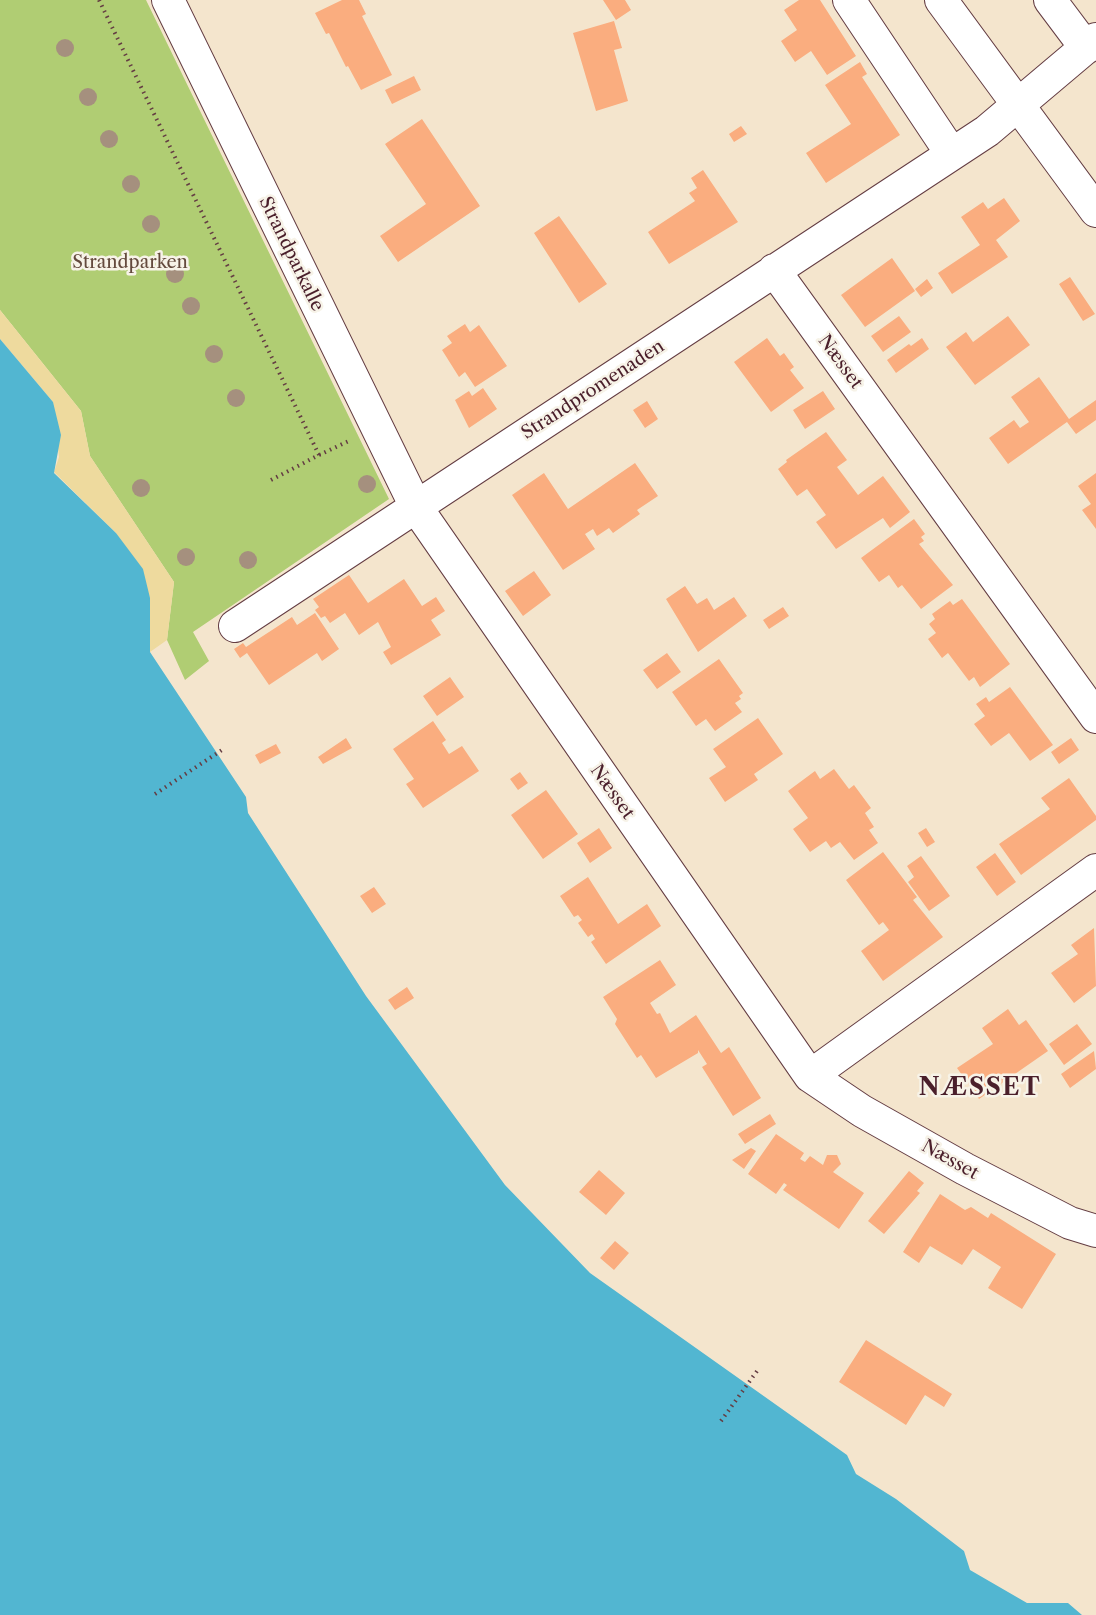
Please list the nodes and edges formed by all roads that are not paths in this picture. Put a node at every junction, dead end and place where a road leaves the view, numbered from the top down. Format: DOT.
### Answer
graph roads {
  1 [pos="168,0"];
  2 [pos="849,0"];
  3 [pos="941,0"];
  4 [pos="1050,0"];
  5 [pos="1091,44"];
  6 [pos="1018,105"];
  7 [pos="951,153"];
  8 [pos="1096,211"];
  9 [pos="774,270"];
  10 [pos="416,507"];
  11 [pos="235,626"];
  12 [pos="1096,717"];
  13 [pos="1096,870"];
  14 [pos="810,1076"];
  15 [pos="1096,1231"];
  1 -- 10 [label="street, Strandparkalle"];
  2 -- 7 [label="street"];
  3 -- 6 [label="street"];
  4 -- 5 [label="street"];
  5 -- 6 [label="street, Strandpromenaden"];
  6 -- 7 [label="street, Strandpromenaden"];
  6 -- 8 [label="street"];
  7 -- 9 [label="street, Strandpromenaden"];
  9 -- 10 [label="street, Strandpromenaden"];
  9 -- 12 [label="street, Næsset"];
  10 -- 11 [label="street, Strandpromenaden"];
  10 -- 14 [label="street, Næsset"];
  13 -- 14 [label="street"];
  14 -- 15 [label="street, Næsset"];
}
